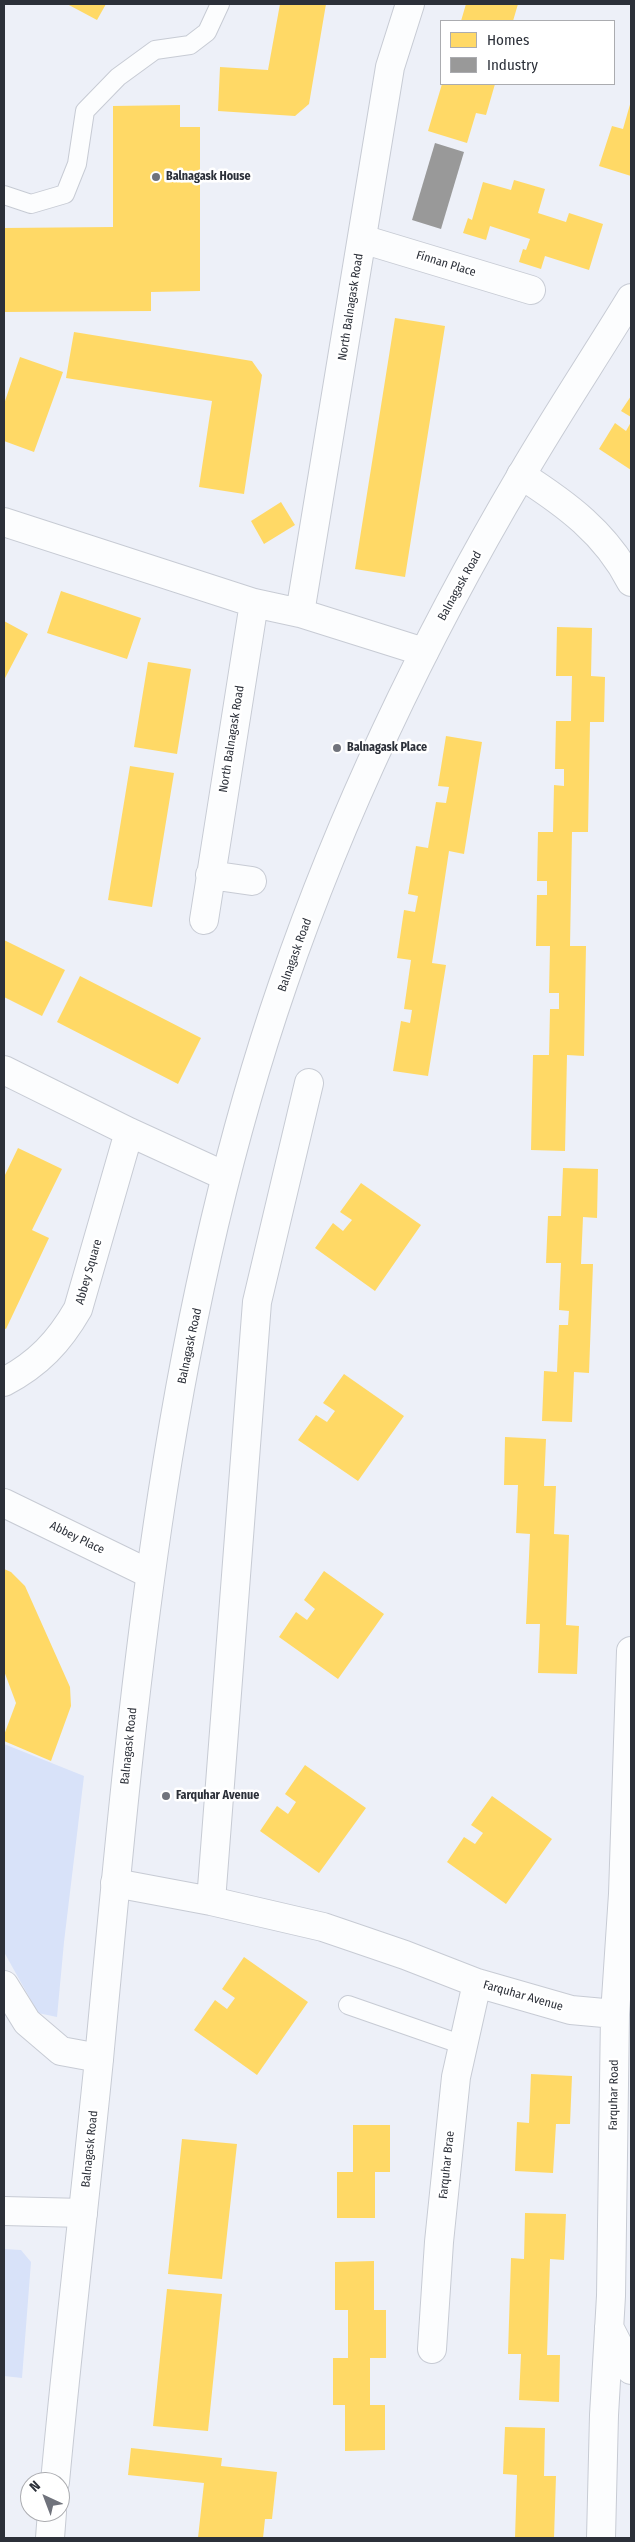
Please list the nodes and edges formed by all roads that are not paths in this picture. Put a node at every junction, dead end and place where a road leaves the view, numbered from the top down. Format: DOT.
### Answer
graph roads {
  1 [pos="220,4"];
  2 [pos="410,4"];
  3 [pos="4,195"];
  4 [pos="362,238"];
  5 [pos="531,290"];
  6 [pos="631,298"];
  7 [pos="521,475"];
  8 [pos="4,522"];
  9 [pos="631,582"];
  10 [pos="254,603"];
  11 [pos="300,613"];
  12 [pos="424,652"];
  13 [pos="210,875"];
  14 [pos="252,881"];
  15 [pos="204,920"];
  16 [pos="4,1070"];
  17 [pos="308,1083"];
  18 [pos="129,1132"];
  19 [pos="225,1176"];
  20 [pos="4,1382"];
  21 [pos="4,1503"];
  22 [pos="150,1574"];
  23 [pos="631,1651"];
  24 [pos="115,1883"];
  25 [pos="211,1902"];
  26 [pos="477,1983"];
  27 [pos="4,1984"];
  28 [pos="348,2005"];
  29 [pos="616,2014"];
  30 [pos="463,2045"];
  31 [pos="99,2058"];
  32 [pos="4,2211"];
  33 [pos="83,2213"];
  34 [pos="608,2326"];
  35 [pos="432,2349"];
  36 [pos="631,2370"];
  37 [pos="56,2472"];
  38 [pos="51,2522"];
  39 [pos="50,2538"];
  40 [pos="601,2538"];
  1 -- 3 [label="lane"];
  2 -- 4 [label="street, North Balnagask Road"];
  4 -- 5 [label="street, Finnan Place"];
  4 -- 11 [label="street, North Balnagask Road"];
  6 -- 7 [label="street, Balnagask Road"];
  7 -- 9 [label="street"];
  7 -- 12 [label="street, Balnagask Road"];
  8 -- 10 [label="street"];
  10 -- 11 [label="street"];
  10 -- 13 [label="street, North Balnagask Road"];
  11 -- 12 [label="street"];
  12 -- 19 [label="street, Balnagask Road"];
  13 -- 14 [label="street"];
  13 -- 15 [label="street, North Balnagask Road"];
  16 -- 18 [label="street"];
  17 -- 25 [label="street"];
  18 -- 19 [label="street"];
  18 -- 20 [label="street, Abbey Square"];
  19 -- 22 [label="street, Balnagask Road"];
  21 -- 22 [label="street, Abbey Place"];
  22 -- 24 [label="street, Balnagask Road"];
  23 -- 29 [label="street, Farquhar Road"];
  24 -- 25 [label="street, Farquhar Avenue"];
  24 -- 31 [label="street, Balnagask Road"];
  25 -- 26 [label="street, Farquhar Avenue"];
  26 -- 29 [label="street, Farquhar Avenue"];
  26 -- 30 [label="street, Farquhar Brae"];
  27 -- 31 [label="street"];
  28 -- 30 [label="lane"];
  29 -- 34 [label="street, Farquhar Road"];
  30 -- 35 [label="street, Farquhar Brae"];
  31 -- 33 [label="street, Balnagask Road"];
  32 -- 33 [label="street"];
  33 -- 37 [label="street, Balnagask Road"];
  34 -- 36 [label="street"];
  34 -- 40 [label="street, Farquhar Road"];
  38 -- 39 [label="street"];
}
